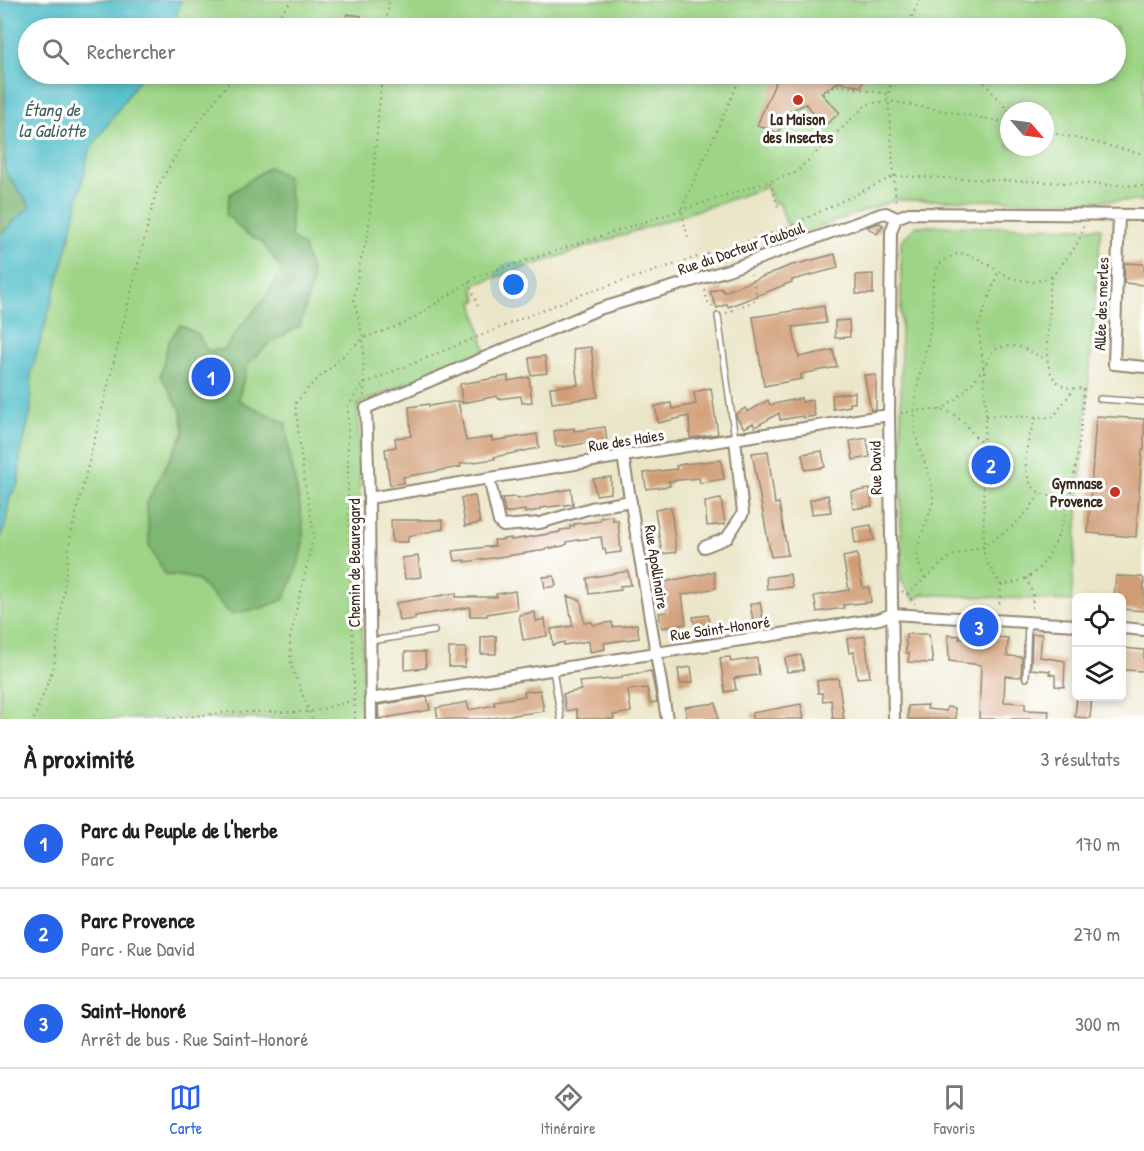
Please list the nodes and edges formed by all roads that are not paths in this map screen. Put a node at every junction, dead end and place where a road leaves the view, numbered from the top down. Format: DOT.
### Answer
graph roads {
  1 [pos="1119,215"];
  2 [pos="1144,215"];
  3 [pos="896,218"];
  4 [pos="718,316"];
  5 [pos="1144,367"];
  6 [pos="1100,399"];
  7 [pos="1144,402"];
  8 [pos="366,408"];
  9 [pos="889,415"];
  10 [pos="735,439"];
  11 [pos="623,456"];
  12 [pos="489,478"];
  13 [pos="369,498"];
  14 [pos="631,501"];
  15 [pos="704,547"];
  16 [pos="892,614"];
  17 [pos="1030,622"];
  18 [pos="1072,625"];
  19 [pos="1126,628"];
  20 [pos="434,630"];
  21 [pos="1144,630"];
  22 [pos="369,642"];
  23 [pos="656,653"];
  24 [pos="553,670"];
  25 [pos="1026,678"];
  26 [pos="370,699"];
  27 [pos="370,719"];
  28 [pos="561,719"];
  29 [pos="666,719"];
  30 [pos="894,719"];
  1 -- 2 [label="street, Rue du Docteur Touboul"];
  1 -- 3 [label="street, Rue du Docteur Touboul"];
  1 -- 5 [label="street, Allée des merles"];
  3 -- 8 [label="street, Rue du Docteur Touboul"];
  3 -- 9 [label="street, Rue David"];
  4 -- 10 [label="lane"];
  6 -- 7 [label="lane"];
  8 -- 13 [label="street, Chemin de Beauregard"];
  9 -- 10 [label="street, Rue des Haies"];
  9 -- 16 [label="street, Rue David"];
  10 -- 11 [label="street, Rue des Haies"];
  10 -- 15 [label="street"];
  11 -- 12 [label="street, Rue des Haies"];
  11 -- 14 [label="street, Rue Apollinaire"];
  12 -- 13 [label="street, Rue des Haies"];
  12 -- 14 [label="street"];
  13 -- 22 [label="street, Chemin de Beauregard"];
  14 -- 23 [label="street, Rue Apollinaire"];
  16 -- 17 [label="street, Rue Saint-Honoré"];
  16 -- 23 [label="street, Rue Saint-Honoré"];
  16 -- 30 [label="street, Rue David"];
  17 -- 18 [label="street, Rue Saint-Honoré"];
  17 -- 25 [label="lane"];
  19 -- 21 [label="street"];
  20 -- 22 [label="lane"];
  22 -- 26 [label="street, Chemin de Beauregard"];
  23 -- 24 [label="street, Rue Saint-Honoré"];
  23 -- 29 [label="street, Rue Apollinaire"];
  24 -- 26 [label="street, Rue Saint-Honoré"];
  24 -- 28 [label="lane"];
  26 -- 27 [label="street, Chemin de Beauregard"];
}
